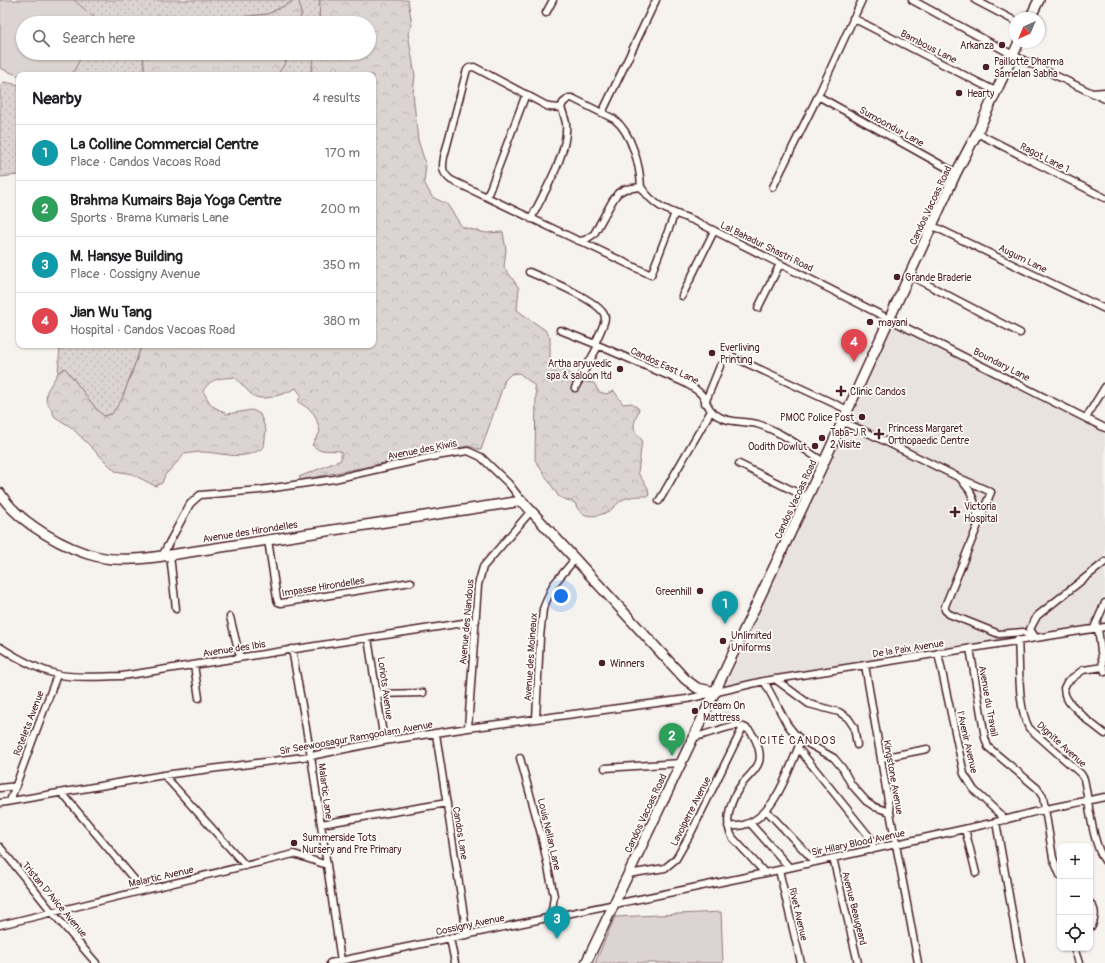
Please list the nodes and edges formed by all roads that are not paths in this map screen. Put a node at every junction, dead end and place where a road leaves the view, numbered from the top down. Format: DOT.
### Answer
graph roads {
  1 [pos="553,0"];
  2 [pos="656,0"];
  3 [pos="862,0"];
  4 [pos="912,0"];
  5 [pos="976,0"];
  6 [pos="1039,0"];
  7 [pos="1033,12"];
  8 [pos="546,13"];
  9 [pos="853,18"];
  10 [pos="1009,18"];
  11 [pos="1016,48"];
  12 [pos="1013,55"];
  13 [pos="995,91"];
  14 [pos="1105,92"];
  15 [pos="1092,93"];
  16 [pos="526,94"];
  17 [pos="818,96"];
  18 [pos="1105,99"];
  19 [pos="561,108"];
  20 [pos="602,113"];
  21 [pos="977,134"];
  22 [pos="956,173"];
  23 [pos="641,187"];
  24 [pos="772,187"];
  25 [pos="486,196"];
  26 [pos="1105,198"];
  27 [pos="675,213"];
  28 [pos="531,219"];
  29 [pos="933,226"];
  30 [pos="714,231"];
  31 [pos="579,241"];
  32 [pos="780,264"];
  33 [pos="529,272"];
  34 [pos="909,275"];
  35 [pos="682,296"];
  36 [pos="758,308"];
  37 [pos="1105,309"];
  38 [pos="890,318"];
  39 [pos="560,330"];
  40 [pos="1020,333"];
  41 [pos="597,345"];
  42 [pos="727,354"];
  43 [pos="720,366"];
  44 [pos="1105,386"];
  45 [pos="575,388"];
  46 [pos="706,403"];
  47 [pos="848,410"];
  48 [pos="711,411"];
  49 [pos="1086,418"];
  50 [pos="843,422"];
  51 [pos="1105,428"];
  52 [pos="824,462"];
  53 [pos="739,464"];
  54 [pos="960,478"];
  55 [pos="1,496"];
  56 [pos="808,498"];
  57 [pos="522,501"];
  58 [pos="660,501"];
  59 [pos="531,511"];
  60 [pos="978,525"];
  61 [pos="268,540"];
  62 [pos="166,555"];
  63 [pos="576,558"];
  64 [pos="1105,562"];
  65 [pos="410,582"];
  66 [pos="1105,603"];
  67 [pos="176,609"];
  68 [pos="230,617"];
  69 [pos="476,621"];
  70 [pos="1105,627"];
  71 [pos="1096,628"];
  72 [pos="1035,637"];
  73 [pos="368,638"];
  74 [pos="1018,640"];
  75 [pos="970,648"];
  76 [pos="292,649"];
  77 [pos="1,650"];
  78 [pos="938,653"];
  79 [pos="240,657"];
  80 [pos="194,665"];
  81 [pos="865,665"];
  82 [pos="1104,669"];
  83 [pos="57,675"];
  84 [pos="775,679"];
  85 [pos="764,681"];
  86 [pos="716,692"];
  87 [pos="423,693"];
  88 [pos="377,694"];
  89 [pos="199,698"];
  90 [pos="536,719"];
  91 [pos="743,727"];
  92 [pos="468,728"];
  93 [pos="436,734"];
  94 [pos="1105,734"];
  95 [pos="692,738"];
  96 [pos="800,739"];
  97 [pos="384,741"];
  98 [pos="857,745"];
  99 [pos="798,748"];
  100 [pos="927,749"];
  101 [pos="311,756"];
  102 [pos="520,758"];
  103 [pos="881,758"];
  104 [pos="680,763"];
  105 [pos="605,768"];
  106 [pos="164,775"];
  107 [pos="16,786"];
  108 [pos="0,788"];
  109 [pos="62,793"];
  110 [pos="1105,797"];
  111 [pos="1088,800"];
  112 [pos="10,801"];
  113 [pos="0,803"];
  114 [pos="447,803"];
  115 [pos="1046,809"];
  116 [pos="766,810"];
  117 [pos="890,812"];
  118 [pos="1006,820"];
  119 [pos="996,822"];
  120 [pos="750,823"];
  121 [pos="321,824"];
  122 [pos="728,826"];
  123 [pos="965,829"];
  124 [pos="896,845"];
  125 [pos="0,847"];
  126 [pos="872,850"];
  127 [pos="833,858"];
  128 [pos="1105,861"];
  129 [pos="815,862"];
  130 [pos="327,865"];
  131 [pos="246,866"];
  132 [pos="789,868"];
  133 [pos="1057,868"];
  134 [pos="779,870"];
  135 [pos="765,873"];
  136 [pos="976,873"];
  137 [pos="628,874"];
  138 [pos="143,890"];
  139 [pos="614,904"];
  140 [pos="1093,906"];
  141 [pos="52,912"];
  142 [pos="551,917"];
  143 [pos="1093,924"];
  144 [pos="0,925"];
  145 [pos="467,935"];
  146 [pos="450,938"];
  147 [pos="1075,951"];
  148 [pos="340,961"];
  149 [pos="96,963"];
  150 [pos="330,963"];
  151 [pos="455,963"];
  152 [pos="586,963"];
  153 [pos="801,963"];
  154 [pos="858,963"];
  155 [pos="918,963"];
  156 [pos="1021,963"];
  157 [pos="1079,963"];
  1 -- 8 [label="street"];
  2 -- 20 [label="street"];
  3 -- 9 [label="street"];
  4 -- 12 [label="street"];
  5 -- 10 [label="street"];
  6 -- 7 [label="main road"];
  9 -- 13 [label="street, Bambous Lane"];
  9 -- 17 [label="street"];
  11 -- 12 [label="main road, Candos Vacoas Road"];
  12 -- 13 [label="main road, Candos Vacoas Road"];
  12 -- 15 [label="street"];
  13 -- 21 [label="main road, Candos Vacoas Road"];
  14 -- 15 [label="street"];
  15 -- 18 [label="street"];
  16 -- 19 [label="street"];
  16 -- 25 [label="street"];
  16 -- 25 [label="street"];
  17 -- 22 [label="street, Sumoondur Lane"];
  17 -- 24 [label="street"];
  19 -- 20 [label="street"];
  19 -- 28 [label="street"];
  20 -- 23 [label="street"];
  21 -- 22 [label="main road, Candos Vacoas Road"];
  21 -- 26 [label="street, Ragot Lane 1"];
  22 -- 29 [label="main road, Candos Vacoas Road"];
  23 -- 27 [label="street, Lal Bahadur Shastri Road"];
  23 -- 31 [label="street"];
  25 -- 28 [label="street"];
  27 -- 30 [label="street, Lal Bahadur Shastri Road"];
  27 -- 31 [label="street"];
  28 -- 31 [label="street"];
  29 -- 34 [label="main road, Candos Vacoas Road"];
  29 -- 37 [label="street, Augum Lane"];
  30 -- 32 [label="street, Lal Bahadur Shastri Road"];
  30 -- 35 [label="street"];
  32 -- 36 [label="street"];
  32 -- 38 [label="street, Lal Bahadur Shastri Road"];
  33 -- 41 [label="street"];
  34 -- 38 [label="main road, Candos Vacoas Road"];
  34 -- 40 [label="street"];
  38 -- 47 [label="main road, Candos Vacoas Road"];
  38 -- 49 [label="street, Boundary Lane"];
  39 -- 41 [label="street, Candos East Lane"];
  41 -- 45 [label="street"];
  41 -- 46 [label="street, Candos East Lane"];
  42 -- 47 [label="street"];
  43 -- 46 [label="street"];
  44 -- 49 [label="street"];
  46 -- 48 [label="street, Candos East Lane"];
  47 -- 50 [label="main road, Candos Vacoas Road"];
  48 -- 52 [label="street"];
  48 -- 58 [label="street"];
  49 -- 51 [label="street, Boundary Lane"];
  50 -- 52 [label="main road, Candos Vacoas Road"];
  50 -- 54 [label="street"];
  52 -- 56 [label="main road, Candos Vacoas Road"];
  53 -- 56 [label="street"];
  54 -- 60 [label="street"];
  54 -- 60 [label="street"];
  55 -- 62 [label="main road, Avenue des Hirondelles"];
  56 -- 86 [label="main road, Candos Vacoas Road"];
  57 -- 59 [label="main road, Avenue des Kiwis"];
  57 -- 61 [label="main road, Avenue des Hirondelles"];
  57 -- 62 [label="street, Avenue des Kiwis"];
  59 -- 63 [label="main road, Avenue des Kiwis"];
  59 -- 69 [label="street, Avenue des Nandous"];
  60 -- 72 [label="street"];
  61 -- 62 [label="main road, Avenue des Hirondelles"];
  61 -- 65 [label="street, Impasse Hirondelles"];
  62 -- 67 [label="street"];
  63 -- 86 [label="main road, Avenue des Kiwis"];
  63 -- 90 [label="street, Avenue des Moineaux"];
  64 -- 72 [label="street"];
  66 -- 71 [label="street"];
  68 -- 79 [label="street"];
  69 -- 73 [label="street, Avenue des Ibis"];
  69 -- 92 [label="street, Avenue des Nandous"];
  70 -- 71 [label="street, De la Paix Avenue"];
  71 -- 72 [label="street, De la Paix Avenue"];
  71 -- 82 [label="street"];
  72 -- 74 [label="street, De la Paix Avenue"];
  73 -- 76 [label="street, Avenue des Ibis"];
  73 -- 88 [label="street, Loriots Avenue"];
  74 -- 75 [label="street, De la Paix Avenue"];
  74 -- 111 [label="street, Dignite Avenue"];
  75 -- 78 [label="street, De la Paix Avenue"];
  75 -- 115 [label="street, Avenue du Travail"];
  76 -- 79 [label="street, Avenue des Ibis"];
  76 -- 101 [label="street, Malartic Lane"];
  77 -- 83 [label="street, Avenue des Ibis"];
  78 -- 81 [label="street, De la Paix Avenue"];
  78 -- 118 [label="street, l'Avenir Avenue"];
  79 -- 80 [label="street, Avenue des Ibis"];
  80 -- 83 [label="street, Avenue des Ibis"];
  80 -- 89 [label="street"];
  81 -- 84 [label="street, De la Paix Avenue"];
  81 -- 103 [label="street, Kingstone Avenue"];
  82 -- 94 [label="street"];
  83 -- 107 [label="street, Rotelets Avenue"];
  84 -- 85 [label="street, De la Paix Avenue"];
  84 -- 98 [label="street"];
  85 -- 86 [label="street, De la Paix Avenue"];
  85 -- 96 [label="street"];
  86 -- 90 [label="street, Sir Seewoosagur Ramgoolam Avenue"];
  86 -- 95 [label="main road, Candos Vacoas Road"];
  87 -- 88 [label="street"];
  88 -- 97 [label="street, Loriots Avenue"];
  90 -- 92 [label="street, Sir Seewoosagur Ramgoolam Avenue"];
  91 -- 95 [label="street"];
  91 -- 122 [label="street"];
  91 -- 137 [label="street, Lavoiperre Avenue"];
  92 -- 93 [label="street, Sir Seewoosagur Ramgoolam Avenue"];
  93 -- 97 [label="street, Sir Seewoosagur Ramgoolam Avenue"];
  93 -- 114 [label="street, Candos Lane"];
  95 -- 104 [label="main road, Candos Vacoas Road"];
  96 -- 99 [label="street"];
  96 -- 117 [label="street"];
  97 -- 101 [label="street, Sir Seewoosagur Ramgoolam Avenue"];
  99 -- 116 [label="street"];
  99 -- 126 [label="street"];
  100 -- 103 [label="street"];
  101 -- 106 [label="street, Sir Seewoosagur Ramgoolam Avenue"];
  101 -- 121 [label="street, Malartic Lane"];
  102 -- 142 [label="street, Louis Nellan Lane"];
  103 -- 117 [label="street, Kingstone Avenue"];
  104 -- 105 [label="street"];
  104 -- 137 [label="main road, Candos Vacoas Road"];
  106 -- 109 [label="street, Sir Seewoosagur Ramgoolam Avenue"];
  106 -- 131 [label="street"];
  107 -- 108 [label="street"];
  107 -- 112 [label="street, Rotelets Avenue"];
  109 -- 112 [label="street, Sir Seewoosagur Ramgoolam Avenue"];
  109 -- 138 [label="street"];
  110 -- 111 [label="street, Sir Hilary Blood Avenue"];
  111 -- 115 [label="street, Sir Hilary Blood Avenue"];
  111 -- 128 [label="street, Dignite Avenue"];
  112 -- 113 [label="street, Sir Seewoosagur Ramgoolam Avenue"];
  114 -- 121 [label="street"];
  114 -- 145 [label="street, Candos Lane"];
  115 -- 118 [label="street, Sir Hilary Blood Avenue"];
  115 -- 133 [label="street, Avenue du Travail"];
  116 -- 120 [label="street"];
  116 -- 129 [label="street"];
  117 -- 124 [label="street, Kingstone Avenue"];
  118 -- 119 [label="street, Sir Hilary Blood Avenue"];
  119 -- 123 [label="street, Sir Hilary Blood Avenue"];
  119 -- 156 [label="street"];
  120 -- 122 [label="street"];
  120 -- 132 [label="street"];
  121 -- 130 [label="street, Malartic Lane"];
  122 -- 135 [label="street"];
  123 -- 124 [label="street, Sir Hilary Blood Avenue"];
  123 -- 136 [label="street"];
  124 -- 126 [label="street, Sir Hilary Blood Avenue"];
  124 -- 155 [label="street, Kingstone Avenue"];
  125 -- 141 [label="street, Tristan D'Avice Avenue"];
  126 -- 127 [label="street, Sir Hilary Blood Avenue"];
  127 -- 129 [label="street, Sir Hilary Blood Avenue"];
  127 -- 154 [label="street, Avenue Beaugeard"];
  129 -- 132 [label="street, Sir Hilary Blood Avenue"];
  130 -- 131 [label="street, Malartic Avenue"];
  130 -- 148 [label="street, Malartic Lane"];
  131 -- 138 [label="street, Malartic Avenue"];
  132 -- 134 [label="street, Sir Hilary Blood Avenue"];
  134 -- 135 [label="street, Sir Hilary Blood Avenue"];
  134 -- 153 [label="street, Rivet Avenue"];
  135 -- 139 [label="street, Sir Hilary Blood Avenue"];
  137 -- 139 [label="main road, Candos Vacoas Road"];
  138 -- 141 [label="street, Malartic Avenue"];
  139 -- 142 [label="street, Cossigny Avenue"];
  139 -- 152 [label="main road, Candos Vacoas Road"];
  140 -- 143 [label="street"];
  141 -- 144 [label="street, Malartic Avenue"];
  141 -- 149 [label="street, Tristan D'Avice Avenue"];
  142 -- 145 [label="street, Cossigny Avenue"];
  145 -- 146 [label="street, Cossigny Avenue"];
  146 -- 148 [label="street, Cossigny Avenue"];
  146 -- 151 [label="street"];
  147 -- 157 [label="street"];
  148 -- 150 [label="street, Cossigny Avenue"];
}
